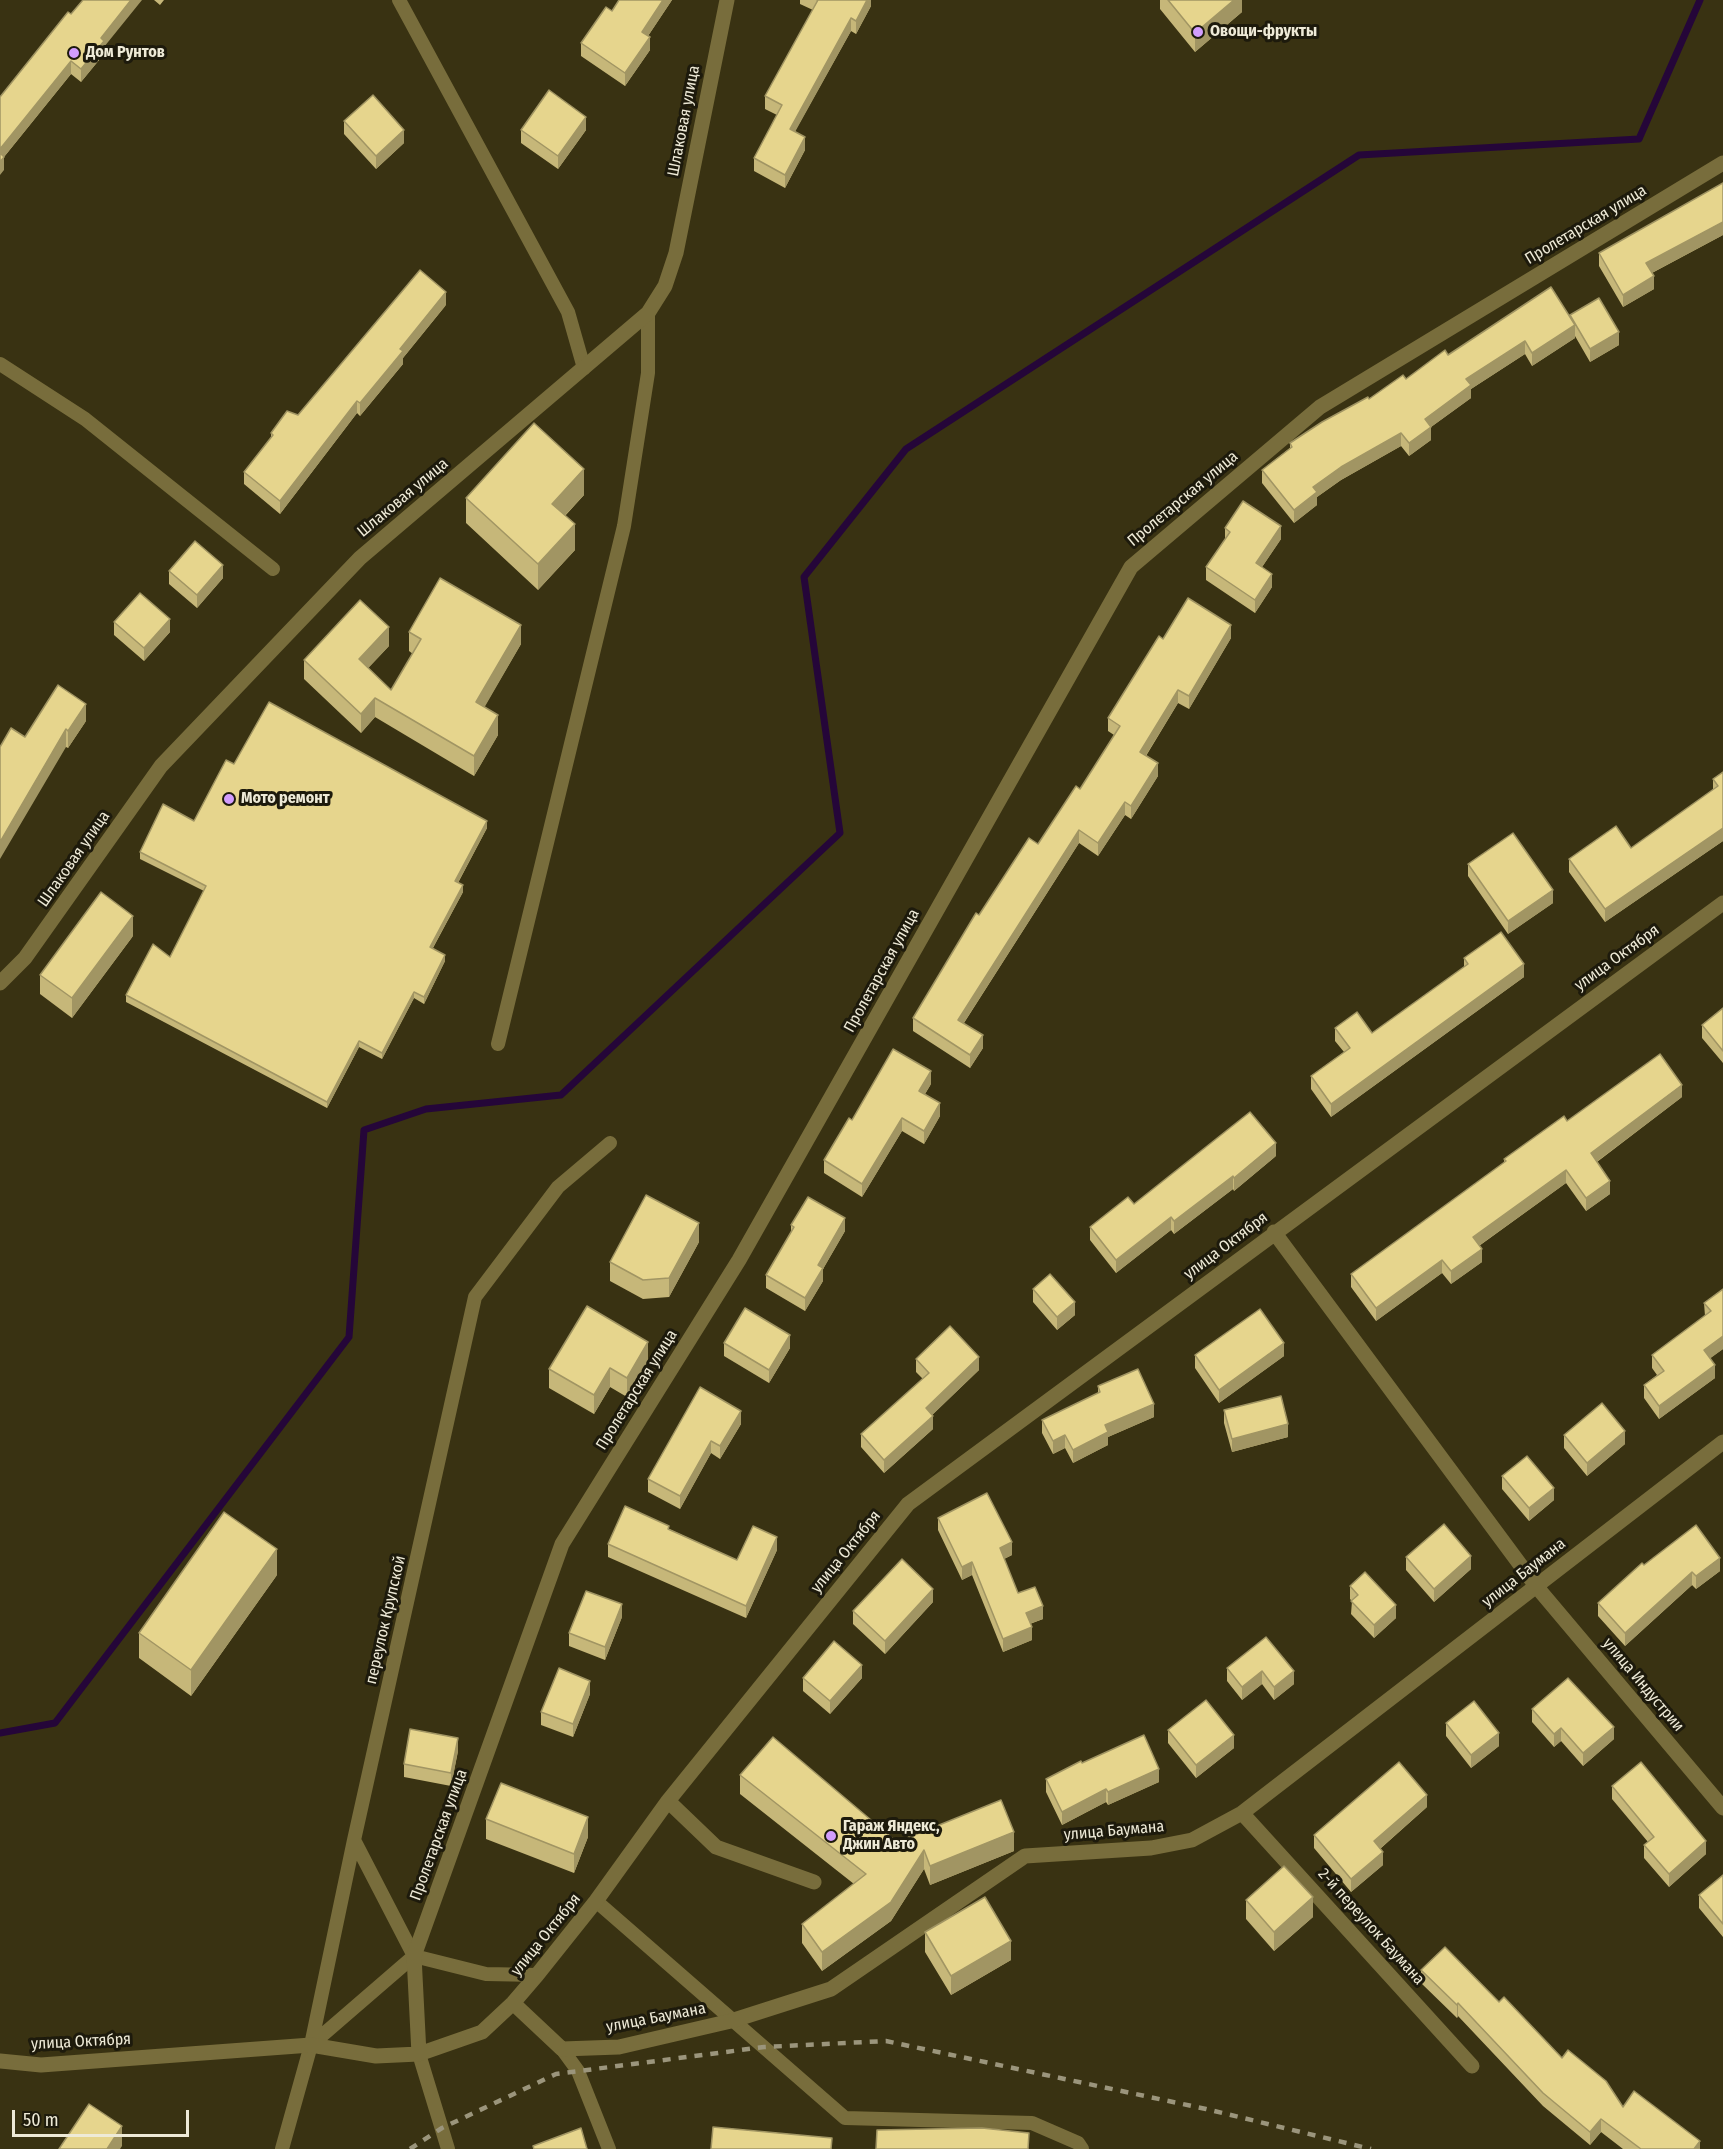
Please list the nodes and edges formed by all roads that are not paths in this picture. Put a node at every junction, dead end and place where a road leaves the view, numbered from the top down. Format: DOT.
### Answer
graph roads {
  1 [pos="399,0"];
  2 [pos="727,0"];
  3 [pos="1723,163"];
  4 [pos="648,313"];
  5 [pos="0,364"];
  6 [pos="584,368"];
  7 [pos="273,569"];
  8 [pos="1723,903"];
  9 [pos="0,983"];
  10 [pos="498,1044"];
  11 [pos="609,1143"];
  12 [pos="1274,1232"];
  13 [pos="1723,1442"];
  14 [pos="1536,1586"];
  15 [pos="668,1801"];
  16 [pos="1723,1808"];
  17 [pos="1242,1813"];
  18 [pos="354,1840"];
  19 [pos="813,1882"];
  20 [pos="596,1901"];
  21 [pos="414,1956"];
  22 [pos="537,1975"];
  23 [pos="513,2003"];
  24 [pos="731,2021"];
  25 [pos="311,2045"];
  26 [pos="562,2049"];
  27 [pos="419,2054"];
  28 [pos="0,2061"];
  29 [pos="1473,2066"];
  30 [pos="282,2149"];
  31 [pos="448,2149"];
  32 [pos="609,2149"];
  33 [pos="1082,2149"];
  1 -- 6 [label="lane"];
  2 -- 4 [label="street, Шлаковая улица"];
  3 -- 21 [label="street, Пролетарская улица"];
  4 -- 6 [label="street, Шлаковая улица"];
  4 -- 10 [label="lane"];
  5 -- 7 [label="lane"];
  6 -- 9 [label="street, Шлаковая улица"];
  8 -- 12 [label="street, улица Октября"];
  11 -- 18 [label="lane, переулок Крупской"];
  12 -- 14 [label="street, улица Индустрии"];
  12 -- 15 [label="street, улица Октября"];
  13 -- 14 [label="street, улица Баумана"];
  14 -- 16 [label="street, улица Индустрии"];
  14 -- 17 [label="street, улица Баумана"];
  15 -- 19 [label="street"];
  15 -- 20 [label="street, улица Октября"];
  17 -- 24 [label="street, улица Баумана"];
  17 -- 29 [label="street, 2-й переулок Баумана"];
  18 -- 21 [label="lane"];
  18 -- 25 [label="lane, переулок Крупской"];
  20 -- 22 [label="street, улица Октября"];
  20 -- 24 [label="lane"];
  21 -- 22 [label="lane"];
  21 -- 25 [label="lane"];
  21 -- 27 [label="street, Пролетарская улица"];
  22 -- 23 [label="street, улица Октября"];
  23 -- 26 [label="street"];
  23 -- 27 [label="street, улица Октября"];
  24 -- 26 [label="street, улица Баумана"];
  24 -- 33 [label="lane"];
  25 -- 27 [label="street, улица Октября"];
  25 -- 28 [label="street, улица Октября"];
  25 -- 30 [label="lane, переулок Крупской"];
  26 -- 32 [label="lane"];
  27 -- 31 [label="lane"];
}
